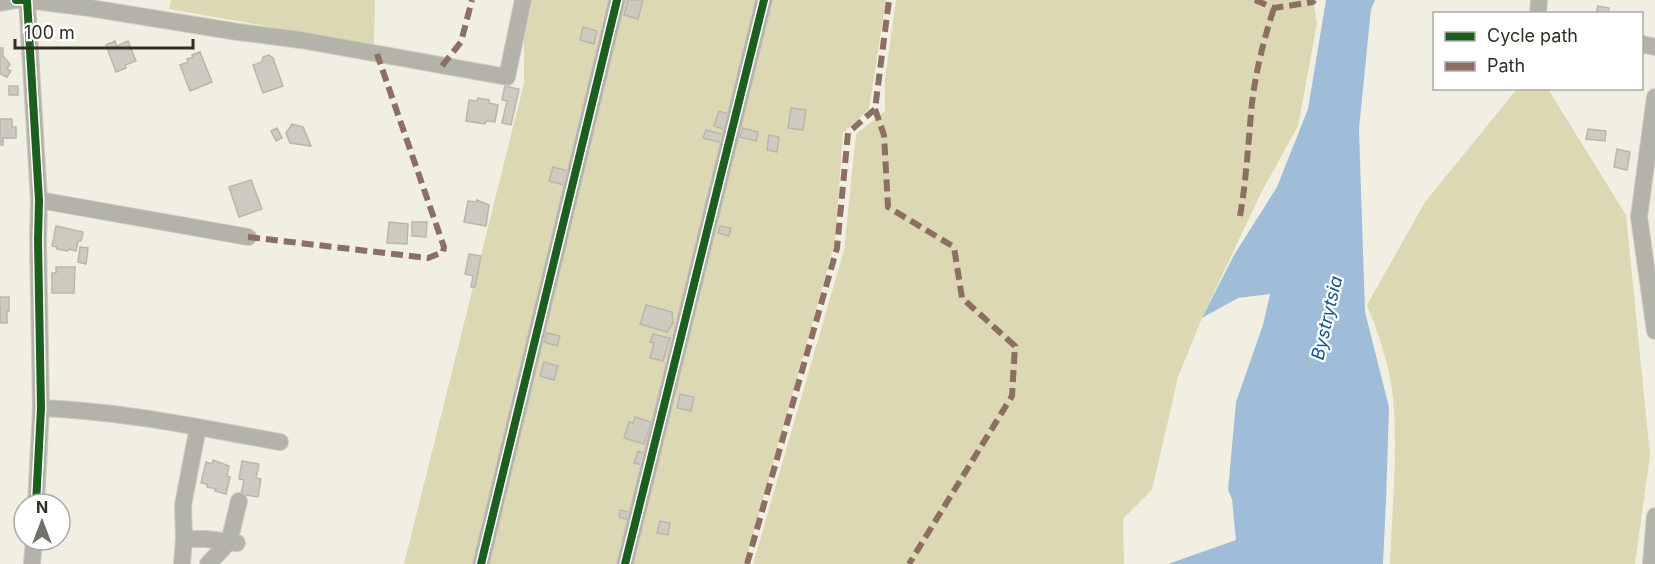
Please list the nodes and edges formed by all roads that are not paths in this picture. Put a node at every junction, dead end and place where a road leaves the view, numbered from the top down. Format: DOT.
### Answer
graph roads {
  1 [pos="16,0"];
  2 [pos="27,0"];
  3 [pos="523,0"];
  4 [pos="617,0"];
  5 [pos="764,0"];
  6 [pos="0,3"];
  7 [pos="1655,97"];
  8 [pos="39,200"];
  9 [pos="248,237"];
  10 [pos="1655,331"];
  11 [pos="41,408"];
  12 [pos="198,427"];
  13 [pos="280,442"];
  14 [pos="37,492"];
  15 [pos="239,501"];
  16 [pos="1655,516"];
  17 [pos="184,539"];
  18 [pos="233,543"];
  19 [pos="182,564"];
  20 [pos="208,564"];
  21 [pos="481,564"];
  22 [pos="625,564"];
  23 [pos="1651,564"];
  1 -- 2 [label="street"];
  1 -- 6 [label="street"];
  2 -- 3 [label="street"];
  2 -- 8 [label="street"];
  4 -- 21 [label="street"];
  5 -- 22 [label="street"];
  7 -- 10 [label="street"];
  8 -- 9 [label="street"];
  8 -- 11 [label="street"];
  11 -- 12 [label="street"];
  11 -- 14 [label="street"];
  12 -- 13 [label="street"];
  12 -- 17 [label="street"];
  15 -- 18 [label="street"];
  16 -- 23 [label="street"];
  17 -- 18 [label="street"];
  17 -- 19 [label="street"];
  18 -- 20 [label="street"];
}
